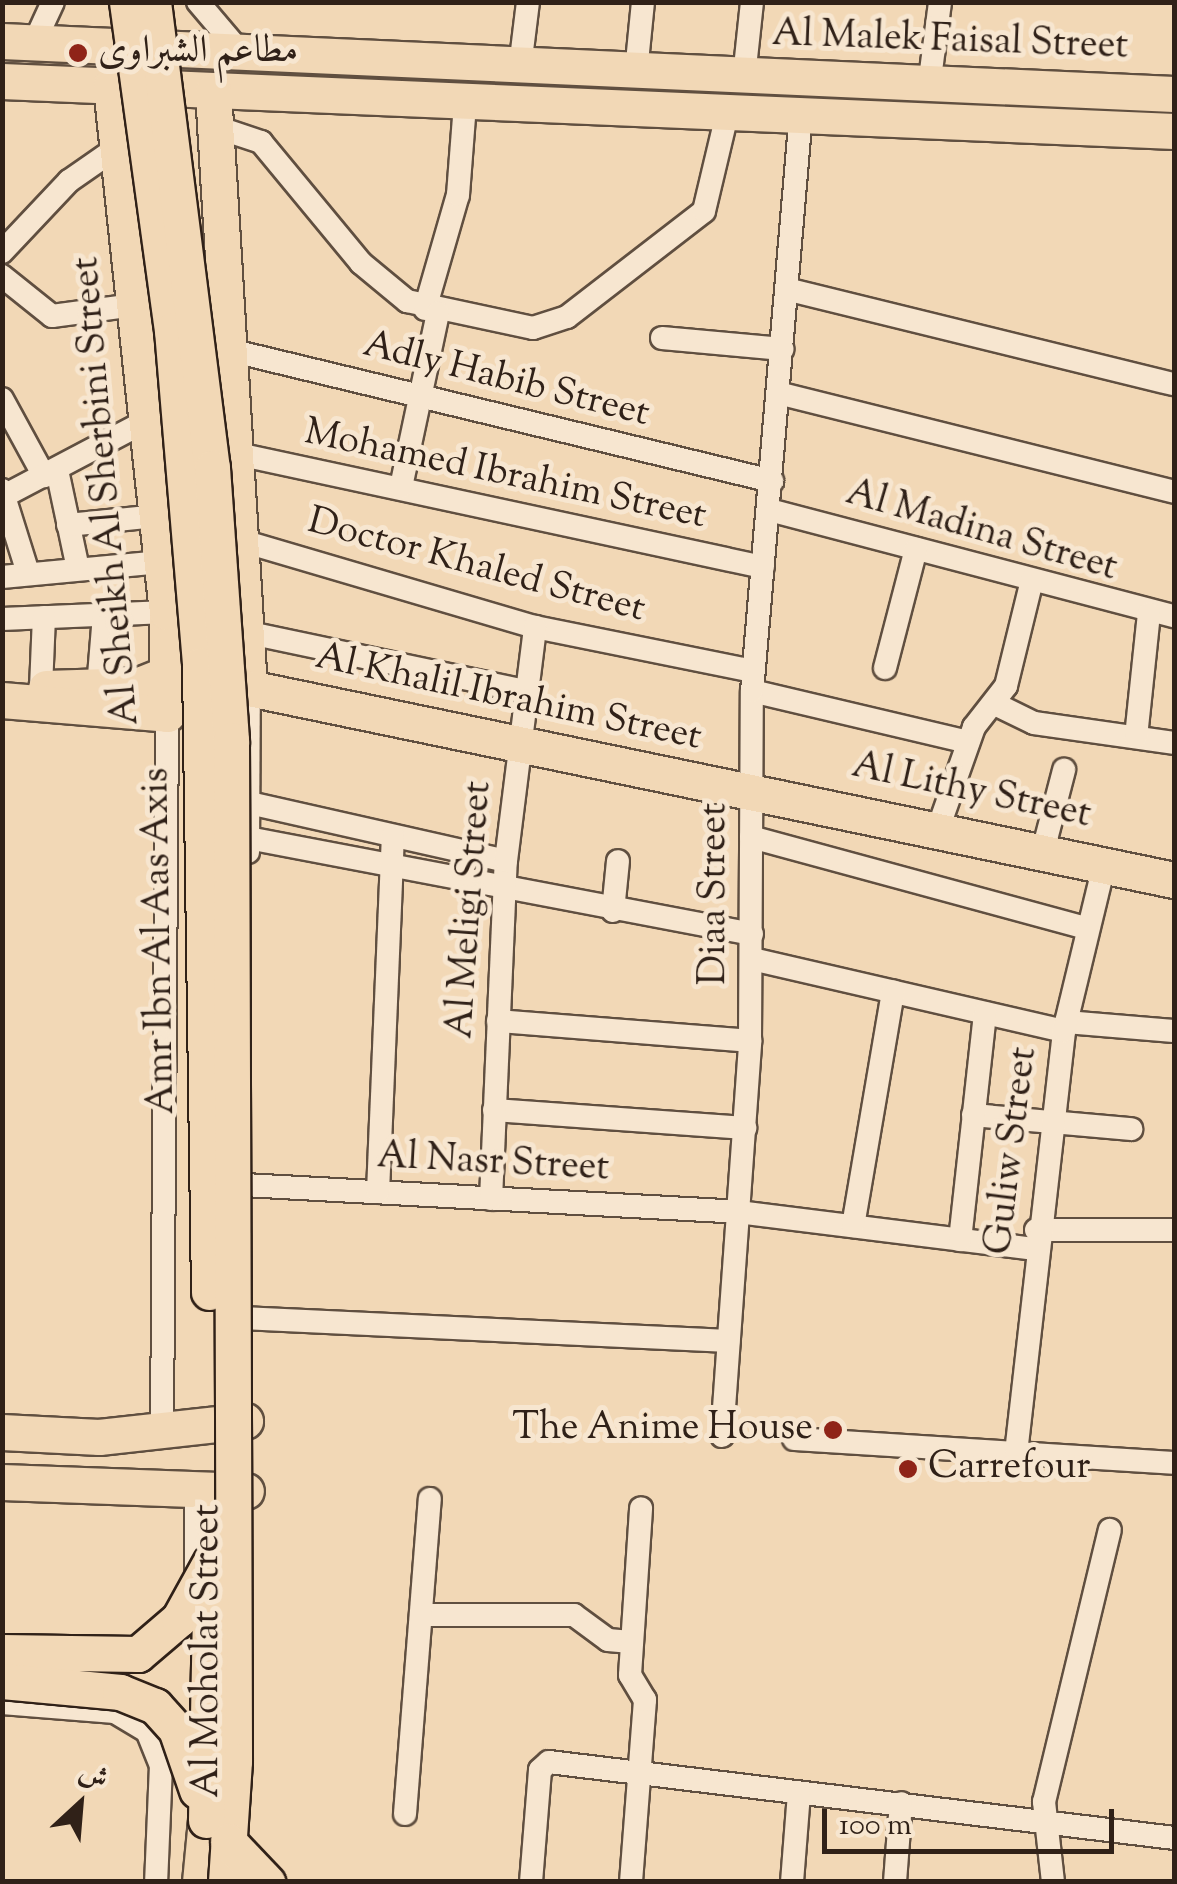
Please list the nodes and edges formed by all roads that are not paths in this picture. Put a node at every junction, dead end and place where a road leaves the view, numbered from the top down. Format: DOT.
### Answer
graph roads {
  1 [pos="53,2"];
  2 [pos="126,2"];
  3 [pos="154,2"];
  4 [pos="198,2"];
  5 [pos="528,2"];
  6 [pos="643,2"];
  7 [pos="752,2"];
  8 [pos="940,2"];
  9 [pos="18,41"];
  10 [pos="237,48"];
  11 [pos="520,68"];
  12 [pos="636,72"];
  13 [pos="744,76"];
  14 [pos="2,81"];
  15 [pos="111,86"];
  16 [pos="929,86"];
  17 [pos="1174,94"];
  18 [pos="465,103"];
  19 [pos="213,108"];
  20 [pos="728,110"];
  21 [pos="802,114"];
  22 [pos="1174,131"];
  23 [pos="118,147"];
  24 [pos="214,206"];
  25 [pos="129,220"];
  26 [pos="2,252"];
  27 [pos="2,276"];
  28 [pos="786,288"];
  29 [pos="134,305"];
  30 [pos="432,311"];
  31 [pos="662,338"];
  32 [pos="782,348"];
  33 [pos="224,349"];
  34 [pos="1174,384"];
  35 [pos="778,393"];
  36 [pos="420,396"];
  37 [pos="2,400"];
  38 [pos="146,421"];
  39 [pos="233,453"];
  40 [pos="50,473"];
  41 [pos="772,481"];
  42 [pos="401,488"];
  43 [pos="1174,492"];
  44 [pos="3,494"];
  45 [pos="769,510"];
  46 [pos="156,516"];
  47 [pos="68,524"];
  48 [pos="240,540"];
  49 [pos="916,549"];
  50 [pos="161,562"];
  51 [pos="762,567"];
  52 [pos="78,568"];
  53 [pos="28,573"];
  54 [pos="2,577"];
  55 [pos="1032,580"];
  56 [pos="167,612"];
  57 [pos="104,614"];
  58 [pos="1149,614"];
  59 [pos="1174,616"];
  60 [pos="44,617"];
  61 [pos="2,618"];
  62 [pos="535,627"];
  63 [pos="245,632"];
  64 [pos="885,668"];
  65 [pos="168,674"];
  66 [pos="753,681"];
  67 [pos="41,688"];
  68 [pos="98,688"];
  69 [pos="249,688"];
  70 [pos="524,691"];
  71 [pos="2,692"];
  72 [pos="2,700"];
  73 [pos="995,704"];
  74 [pos="168,714"];
  75 [pos="1136,737"];
  76 [pos="968,742"];
  77 [pos="1174,742"];
  78 [pos="518,750"];
  79 [pos="1064,770"];
  80 [pos="750,792"];
  81 [pos="250,803"];
  82 [pos="939,826"];
  83 [pos="393,836"];
  84 [pos="751,837"];
  85 [pos="248,838"];
  86 [pos="1044,847"];
  87 [pos="506,861"];
  88 [pos="618,861"];
  89 [pos="1105,862"];
  90 [pos="392,868"];
  91 [pos="1174,880"];
  92 [pos="504,892"];
  93 [pos="613,911"];
  94 [pos="1088,928"];
  95 [pos="752,934"];
  96 [pos="752,959"];
  97 [pos="893,992"];
  98 [pos="985,1013"];
  99 [pos="498,1021"];
  100 [pos="1065,1026"];
  101 [pos="1174,1027"];
  102 [pos="750,1041"];
  103 [pos="494,1110"];
  104 [pos="974,1114"];
  105 [pos="1051,1123"];
  106 [pos="745,1128"];
  107 [pos="1131,1129"];
  108 [pos="244,1185"];
  109 [pos="378,1192"];
  110 [pos="491,1198"];
  111 [pos="738,1212"];
  112 [pos="853,1226"];
  113 [pos="1174,1230"];
  114 [pos="1035,1239"];
  115 [pos="960,1240"];
  116 [pos="242,1318"];
  117 [pos="728,1341"];
  118 [pos="245,1421"];
  119 [pos="162,1431"];
  120 [pos="2,1432"];
  121 [pos="722,1436"];
  122 [pos="794,1440"];
  123 [pos="1016,1453"];
  124 [pos="1174,1462"];
  125 [pos="2,1482"];
  126 [pos="199,1490"];
  127 [pos="246,1491"];
  128 [pos="430,1498"];
  129 [pos="641,1508"];
  130 [pos="1110,1530"];
  131 [pos="211,1562"];
  132 [pos="421,1615"];
  133 [pos="631,1642"];
  134 [pos="2,1652"];
  135 [pos="2,1682"];
  136 [pos="2,1702"];
  137 [pos="639,1775"];
  138 [pos="799,1793"];
  139 [pos="901,1802"];
  140 [pos="406,1814"];
  141 [pos="1042,1819"];
  142 [pos="217,1830"];
  143 [pos="1174,1838"];
  144 [pos="156,1882"];
  145 [pos="192,1882"];
  146 [pos="200,1882"];
  147 [pos="226,1882"];
  148 [pos="242,1882"];
  149 [pos="267,1882"];
  150 [pos="532,1882"];
  151 [pos="632,1882"];
  152 [pos="792,1882"];
  153 [pos="895,1882"];
  154 [pos="1052,1882"];
  1 -- 9 [label="street"];
  2 -- 131 [label="main road, Amr Ibn Al Aas Axis, bridge"];
  3 -- 142 [label="main road, Amr Ibn Al Aas Axis, bridge"];
  4 -- 10 [label="street"];
  5 -- 11 [label="street"];
  6 -- 12 [label="street"];
  7 -- 13 [label="street"];
  8 -- 16 [label="street"];
  9 -- 10 [label="main road, Al Malek Faisal Street"];
  10 -- 11 [label="main road, Al Malek Faisal Street"];
  11 -- 12 [label="main road, Al Malek Faisal Street"];
  12 -- 13 [label="main road, Al Malek Faisal Street"];
  13 -- 16 [label="main road, Al Malek Faisal Street"];
  14 -- 15 [label="main road, Al Malek Faisal Street"];
  15 -- 19 [label="main road, Al Malek Faisal Street"];
  15 -- 23 [label="main road, Al Sheikh Al Sherbini Street"];
  16 -- 17 [label="main road, Al Malek Faisal Street"];
  18 -- 19 [label="main road, Al Malek Faisal Street"];
  18 -- 20 [label="main road, Al Malek Faisal Street"];
  18 -- 30 [label="street"];
  19 -- 24 [label="main road"];
  19 -- 30 [label="street"];
  20 -- 21 [label="main road, Al Malek Faisal Street"];
  20 -- 30 [label="street"];
  21 -- 22 [label="main road, Al Malek Faisal Street"];
  21 -- 28 [label="street, Diaa Street"];
  23 -- 25 [label="main road, Al Sheikh Al Sherbini Street"];
  23 -- 26 [label="street"];
  24 -- 25 [label="main road"];
  24 -- 33 [label="main road"];
  25 -- 29 [label="main road, Al Sheikh Al Sherbini Street"];
  27 -- 29 [label="street"];
  28 -- 32 [label="street, Diaa Street"];
  28 -- 34 [label="street"];
  29 -- 38 [label="main road, Al Sheikh Al Sherbini Street"];
  30 -- 36 [label="street"];
  31 -- 32 [label="street"];
  32 -- 35 [label="street, Diaa Street"];
  33 -- 36 [label="street, Adly Habib Street"];
  33 -- 39 [label="main road"];
  35 -- 41 [label="street, Diaa Street"];
  35 -- 43 [label="street"];
  36 -- 41 [label="street, Adly Habib Street"];
  36 -- 42 [label="street"];
  37 -- 40 [label="street"];
  38 -- 40 [label="street"];
  38 -- 46 [label="main road, Al Sheikh Al Sherbini Street"];
  39 -- 42 [label="street, Mohamed Ibrahim Street"];
  39 -- 48 [label="main road"];
  40 -- 44 [label="street"];
  40 -- 47 [label="street"];
  41 -- 45 [label="street, Diaa Street"];
  42 -- 51 [label="street, Mohamed Ibrahim Street"];
  44 -- 53 [label="street"];
  45 -- 49 [label="street, Al Madina Street"];
  45 -- 51 [label="street, Diaa Street"];
  46 -- 47 [label="street"];
  46 -- 50 [label="main road, Al Sheikh Al Sherbini Street"];
  47 -- 52 [label="street"];
  48 -- 62 [label="street, Doctor Khaled Street"];
  48 -- 63 [label="main road"];
  49 -- 55 [label="street, Al Madina Street"];
  49 -- 64 [label="street"];
  50 -- 52 [label="street"];
  50 -- 56 [label="main road, Al Sheikh Al Sherbini Street"];
  51 -- 66 [label="street, Diaa Street"];
  52 -- 53 [label="street"];
  53 -- 54 [label="street"];
  55 -- 58 [label="street, Al Madina Street"];
  55 -- 73 [label="street"];
  56 -- 57 [label="street"];
  56 -- 65 [label="main road, Al Sheikh Al Sherbini Street"];
  57 -- 60 [label="street"];
  57 -- 68 [label="street"];
  58 -- 59 [label="street, Al Madina Street"];
  58 -- 75 [label="street"];
  60 -- 61 [label="street"];
  60 -- 67 [label="street"];
  62 -- 66 [label="street, Doctor Khaled Street"];
  62 -- 70 [label="street, Al Meligi Street"];
  63 -- 69 [label="main road"];
  63 -- 70 [label="street"];
  65 -- 68 [label="main road"];
  65 -- 74 [label="main road, Al Sheikh Al Sherbini Street"];
  66 -- 76 [label="street, Doctor Khaled Street"];
  66 -- 80 [label="street, Diaa Street"];
  67 -- 68 [label="main road"];
  67 -- 71 [label="main road"];
  69 -- 78 [label="main road, Al Khalil Ibrahim Street"];
  69 -- 81 [label="street"];
  70 -- 78 [label="street, Al Meligi Street"];
  72 -- 74 [label="main road"];
  73 -- 75 [label="street"];
  73 -- 76 [label="street"];
  74 -- 119 [label="street, Al Sheikh Al Sherbini Street"];
  75 -- 77 [label="street"];
  76 -- 82 [label="street"];
  78 -- 80 [label="main road, Al Khalil Ibrahim Street"];
  78 -- 87 [label="street, Al Meligi Street"];
  79 -- 86 [label="street"];
  80 -- 82 [label="main road, Al Lithy Street"];
  80 -- 84 [label="street, Diaa Street"];
  81 -- 83 [label="street"];
  81 -- 85 [label="street"];
  82 -- 86 [label="main road, Al Lithy Street"];
  83 -- 87 [label="street"];
  83 -- 90 [label="street"];
  84 -- 94 [label="street"];
  84 -- 95 [label="street, Diaa Street"];
  85 -- 90 [label="street"];
  85 -- 108 [label="street"];
  86 -- 89 [label="main road, Al Lithy Street"];
  87 -- 92 [label="street, Al Meligi Street"];
  88 -- 93 [label="street"];
  89 -- 91 [label="main road, Al Lithy Street"];
  89 -- 94 [label="street, Guliw Street"];
  90 -- 92 [label="street"];
  90 -- 109 [label="street"];
  92 -- 93 [label="street"];
  92 -- 99 [label="street, Al Meligi Street"];
  93 -- 95 [label="street"];
  94 -- 100 [label="street, Guliw Street"];
  95 -- 96 [label="street, Diaa Street"];
  96 -- 97 [label="street"];
  96 -- 102 [label="street, Diaa Street"];
  97 -- 98 [label="street"];
  97 -- 112 [label="street"];
  98 -- 100 [label="street"];
  98 -- 104 [label="street"];
  99 -- 102 [label="street"];
  99 -- 103 [label="street, Al Meligi Street"];
  100 -- 101 [label="street"];
  100 -- 105 [label="street, Guliw Street"];
  102 -- 106 [label="street, Diaa Street"];
  103 -- 106 [label="street"];
  103 -- 110 [label="street, Al Meligi Street"];
  104 -- 105 [label="street"];
  104 -- 115 [label="street"];
  105 -- 107 [label="street"];
  105 -- 114 [label="street, Guliw Street"];
  106 -- 111 [label="street, Diaa Street"];
  108 -- 109 [label="street, Al Nasr Street"];
  108 -- 116 [label="street"];
  109 -- 110 [label="street, Al Nasr Street"];
  110 -- 111 [label="street, Al Nasr Street"];
  111 -- 112 [label="street, Al Nasr Street"];
  111 -- 117 [label="street, Diaa Street"];
  112 -- 115 [label="street, Al Nasr Street"];
  113 -- 114 [label="street, Al Nasr Street"];
  114 -- 115 [label="street, Al Nasr Street"];
  114 -- 123 [label="street, Guliw Street"];
  116 -- 117 [label="street"];
  116 -- 118 [label="street"];
  117 -- 121 [label="street, Diaa Street"];
  118 -- 119 [label="main road"];
  118 -- 127 [label="street, Al Moholat Street"];
  119 -- 120 [label="main road"];
  122 -- 123 [label="street"];
  123 -- 124 [label="street"];
  125 -- 126 [label="main road"];
  126 -- 127 [label="main road"];
  126 -- 145 [label="street, Al Moholat Street"];
  127 -- 148 [label="street, Al Moholat Street"];
  128 -- 132 [label="street"];
  129 -- 133 [label="street"];
  130 -- 141 [label="street"];
  131 -- 134 [label="main road, bridge"];
  131 -- 142 [label="main road, Amr Ibn Al Aas Axis, bridge"];
  132 -- 133 [label="street"];
  132 -- 140 [label="street"];
  133 -- 137 [label="street"];
  135 -- 142 [label="main road, bridge"];
  136 -- 144 [label="street"];
  137 -- 138 [label="street"];
  137 -- 150 [label="street"];
  137 -- 151 [label="street"];
  138 -- 139 [label="street"];
  138 -- 152 [label="street"];
  139 -- 141 [label="street"];
  139 -- 153 [label="street"];
  141 -- 143 [label="street"];
  141 -- 154 [label="street"];
  142 -- 146 [label="main road, Amr Ibn Al Aas Axis"];
  142 -- 147 [label="main road, Amr Ibn Al Aas Axis, bridge"];
  142 -- 149 [label="main road, bridge"];
}
